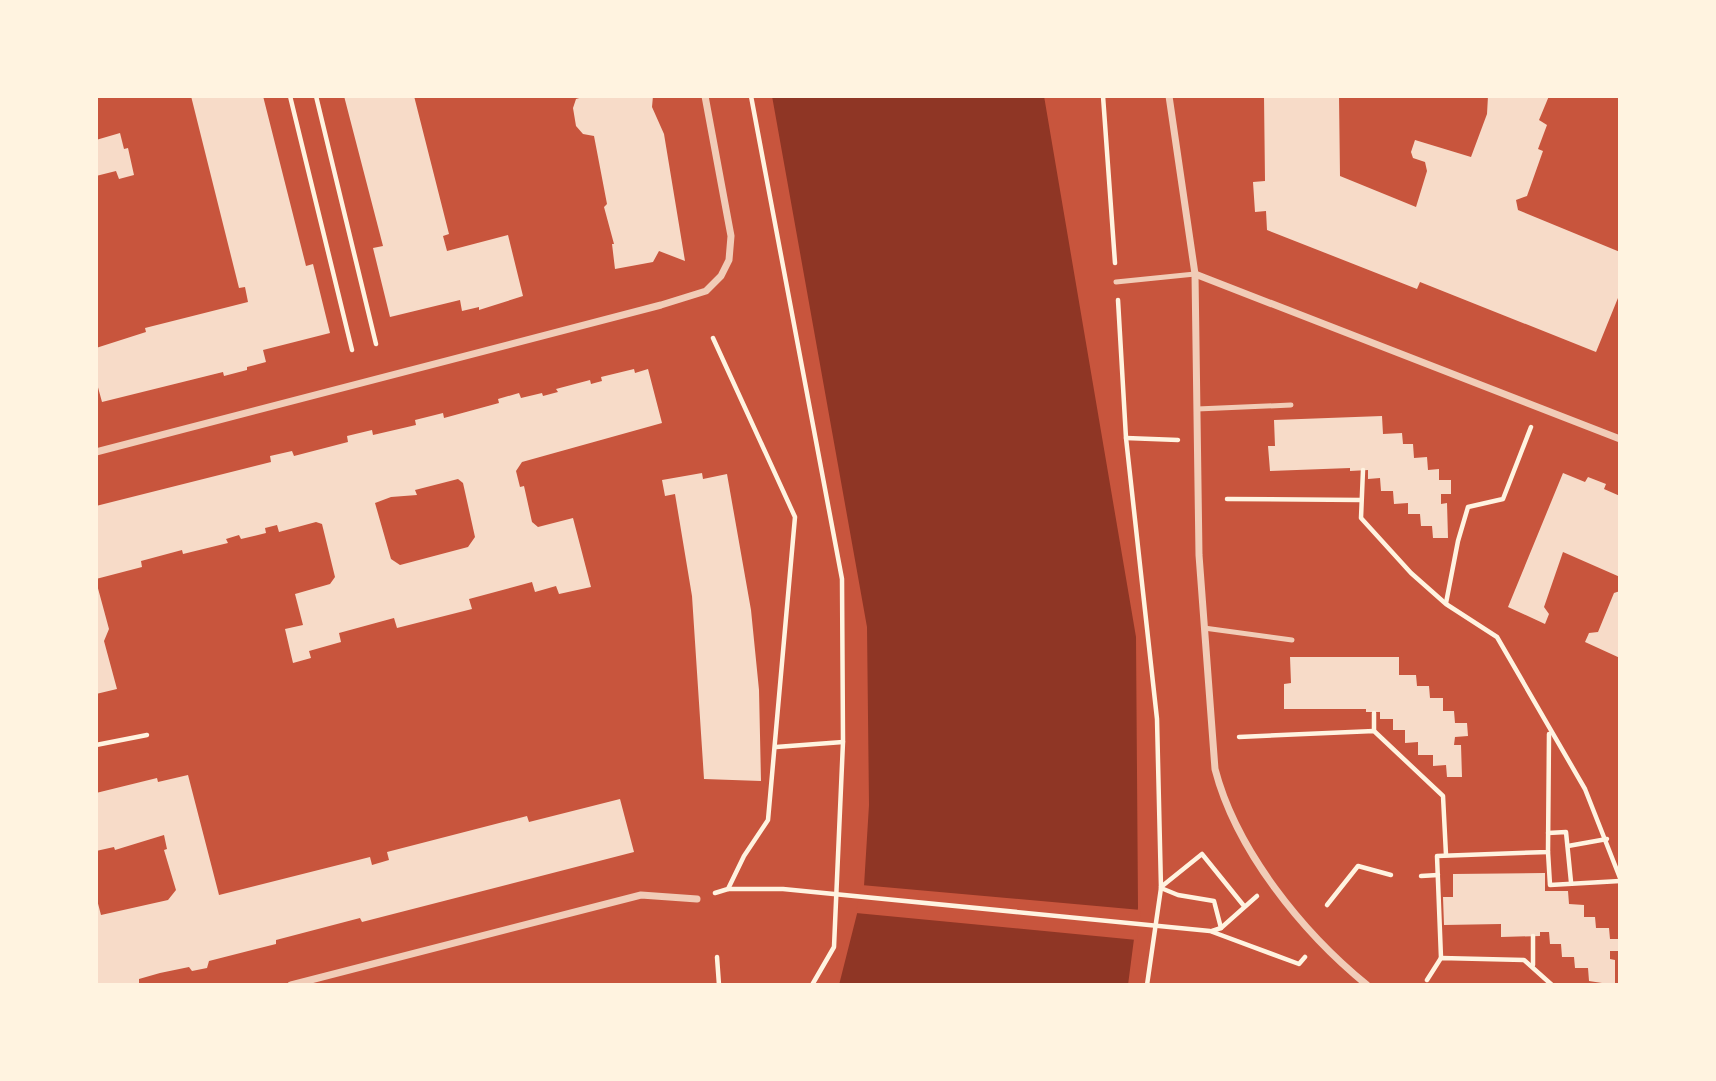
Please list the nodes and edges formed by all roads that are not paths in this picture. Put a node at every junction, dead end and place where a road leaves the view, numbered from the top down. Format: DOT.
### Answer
graph roads {
  1 [pos="705,96"];
  2 [pos="1169,96"];
  3 [pos="1195,274"];
  4 [pos="1116,282"];
  5 [pos="1291,405"];
  6 [pos="1197,409"];
  7 [pos="1620,439"];
  8 [pos="96,452"];
  9 [pos="1204,628"];
  10 [pos="1292,640"];
  11 [pos="697,899"];
  12 [pos="291,985"];
  13 [pos="1367,985"];
  1 -- 8 [label="street"];
  2 -- 3 [label="street"];
  3 -- 4 [label="lane"];
  3 -- 6 [label="street"];
  3 -- 7 [label="street"];
  5 -- 6 [label="lane"];
  6 -- 9 [label="street"];
  9 -- 10 [label="lane"];
  9 -- 13 [label="street"];
  11 -- 12 [label="street"];
}
